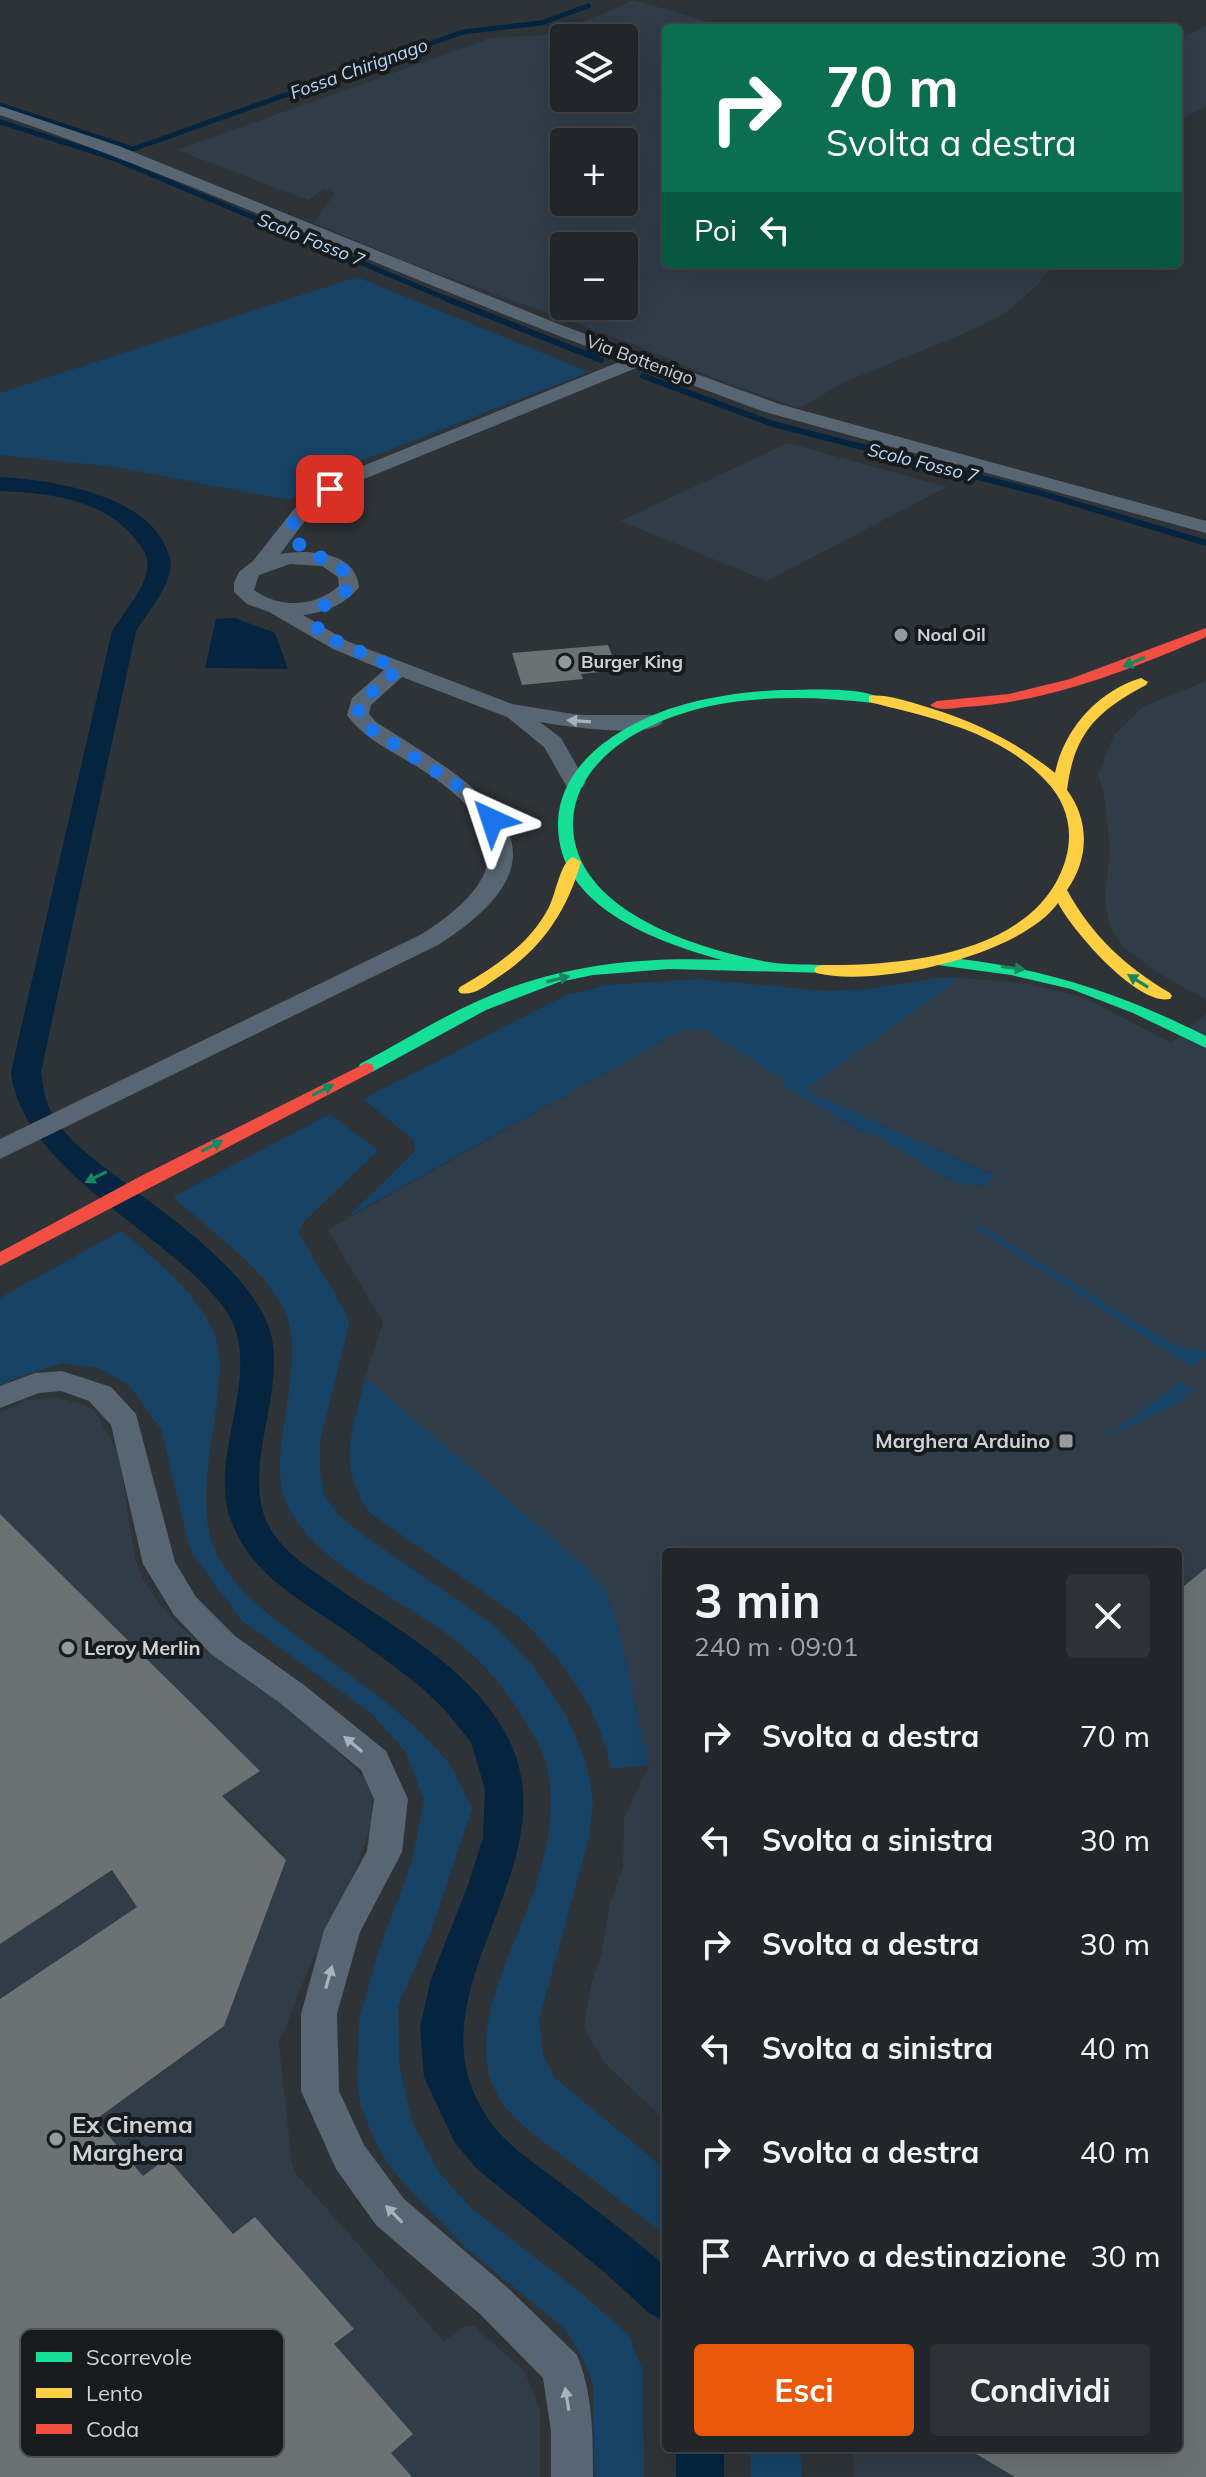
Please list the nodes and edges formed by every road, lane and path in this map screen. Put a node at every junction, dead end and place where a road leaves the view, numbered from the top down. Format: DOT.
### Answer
graph roads {
  1 [pos="0,110"];
  2 [pos="641,360"];
  3 [pos="290,526"];
  4 [pos="1206,527"];
  5 [pos="323,560"];
  6 [pos="261,565"];
  7 [pos="325,603"];
  8 [pos="275,607"];
  9 [pos="1206,632"];
  10 [pos="318,633"];
  11 [pos="398,669"];
  12 [pos="1157,676"];
  13 [pos="906,704"];
  14 [pos="507,710"];
  15 [pos="652,722"];
  16 [pos="575,782"];
  17 [pos="1060,790"];
  18 [pos="573,862"];
  19 [pos="1060,891"];
  20 [pos="936,961"];
  21 [pos="774,968"];
  22 [pos="452,997"];
  23 [pos="1181,1005"];
  24 [pos="1206,1043"];
  25 [pos="0,1150"];
  26 [pos="0,1260"];
  27 [pos="0,1398"];
  28 [pos="572,2477"];
  1 -- 2 [label="street, Via Bottenigo"];
  2 -- 3 [label="street"];
  2 -- 4 [label="street, Via Bottenigo"];
  3 -- 5 [label="street"];
  3 -- 6 [label="street"];
  5 -- 6 [label="street"];
  5 -- 7 [label="street"];
  6 -- 8 [label="street"];
  7 -- 8 [label="street"];
  7 -- 10 [label="street"];
  8 -- 10 [label="street"];
  9 -- 13 [label="main road, one-way"];
  10 -- 11 [label="street"];
  11 -- 14 [label="street"];
  11 -- 25 [label="street"];
  12 -- 17 [label="main road"];
  13 -- 15 [label="main road"];
  13 -- 17 [label="main road"];
  15 -- 14 [label="street, one-way"];
  14 -- 16 [label="street"];
  15 -- 16 [label="main road"];
  16 -- 18 [label="main road"];
  17 -- 19 [label="main road"];
  18 -- 21 [label="main road"];
  18 -- 22 [label="main road"];
  19 -- 20 [label="main road"];
  23 -- 19 [label="main road, one-way"];
  20 -- 21 [label="main road"];
  20 -- 24 [label="main road, one-way"];
  26 -- 21 [label="main road, one-way"];
  28 -- 27 [label="street, one-way"];
}
